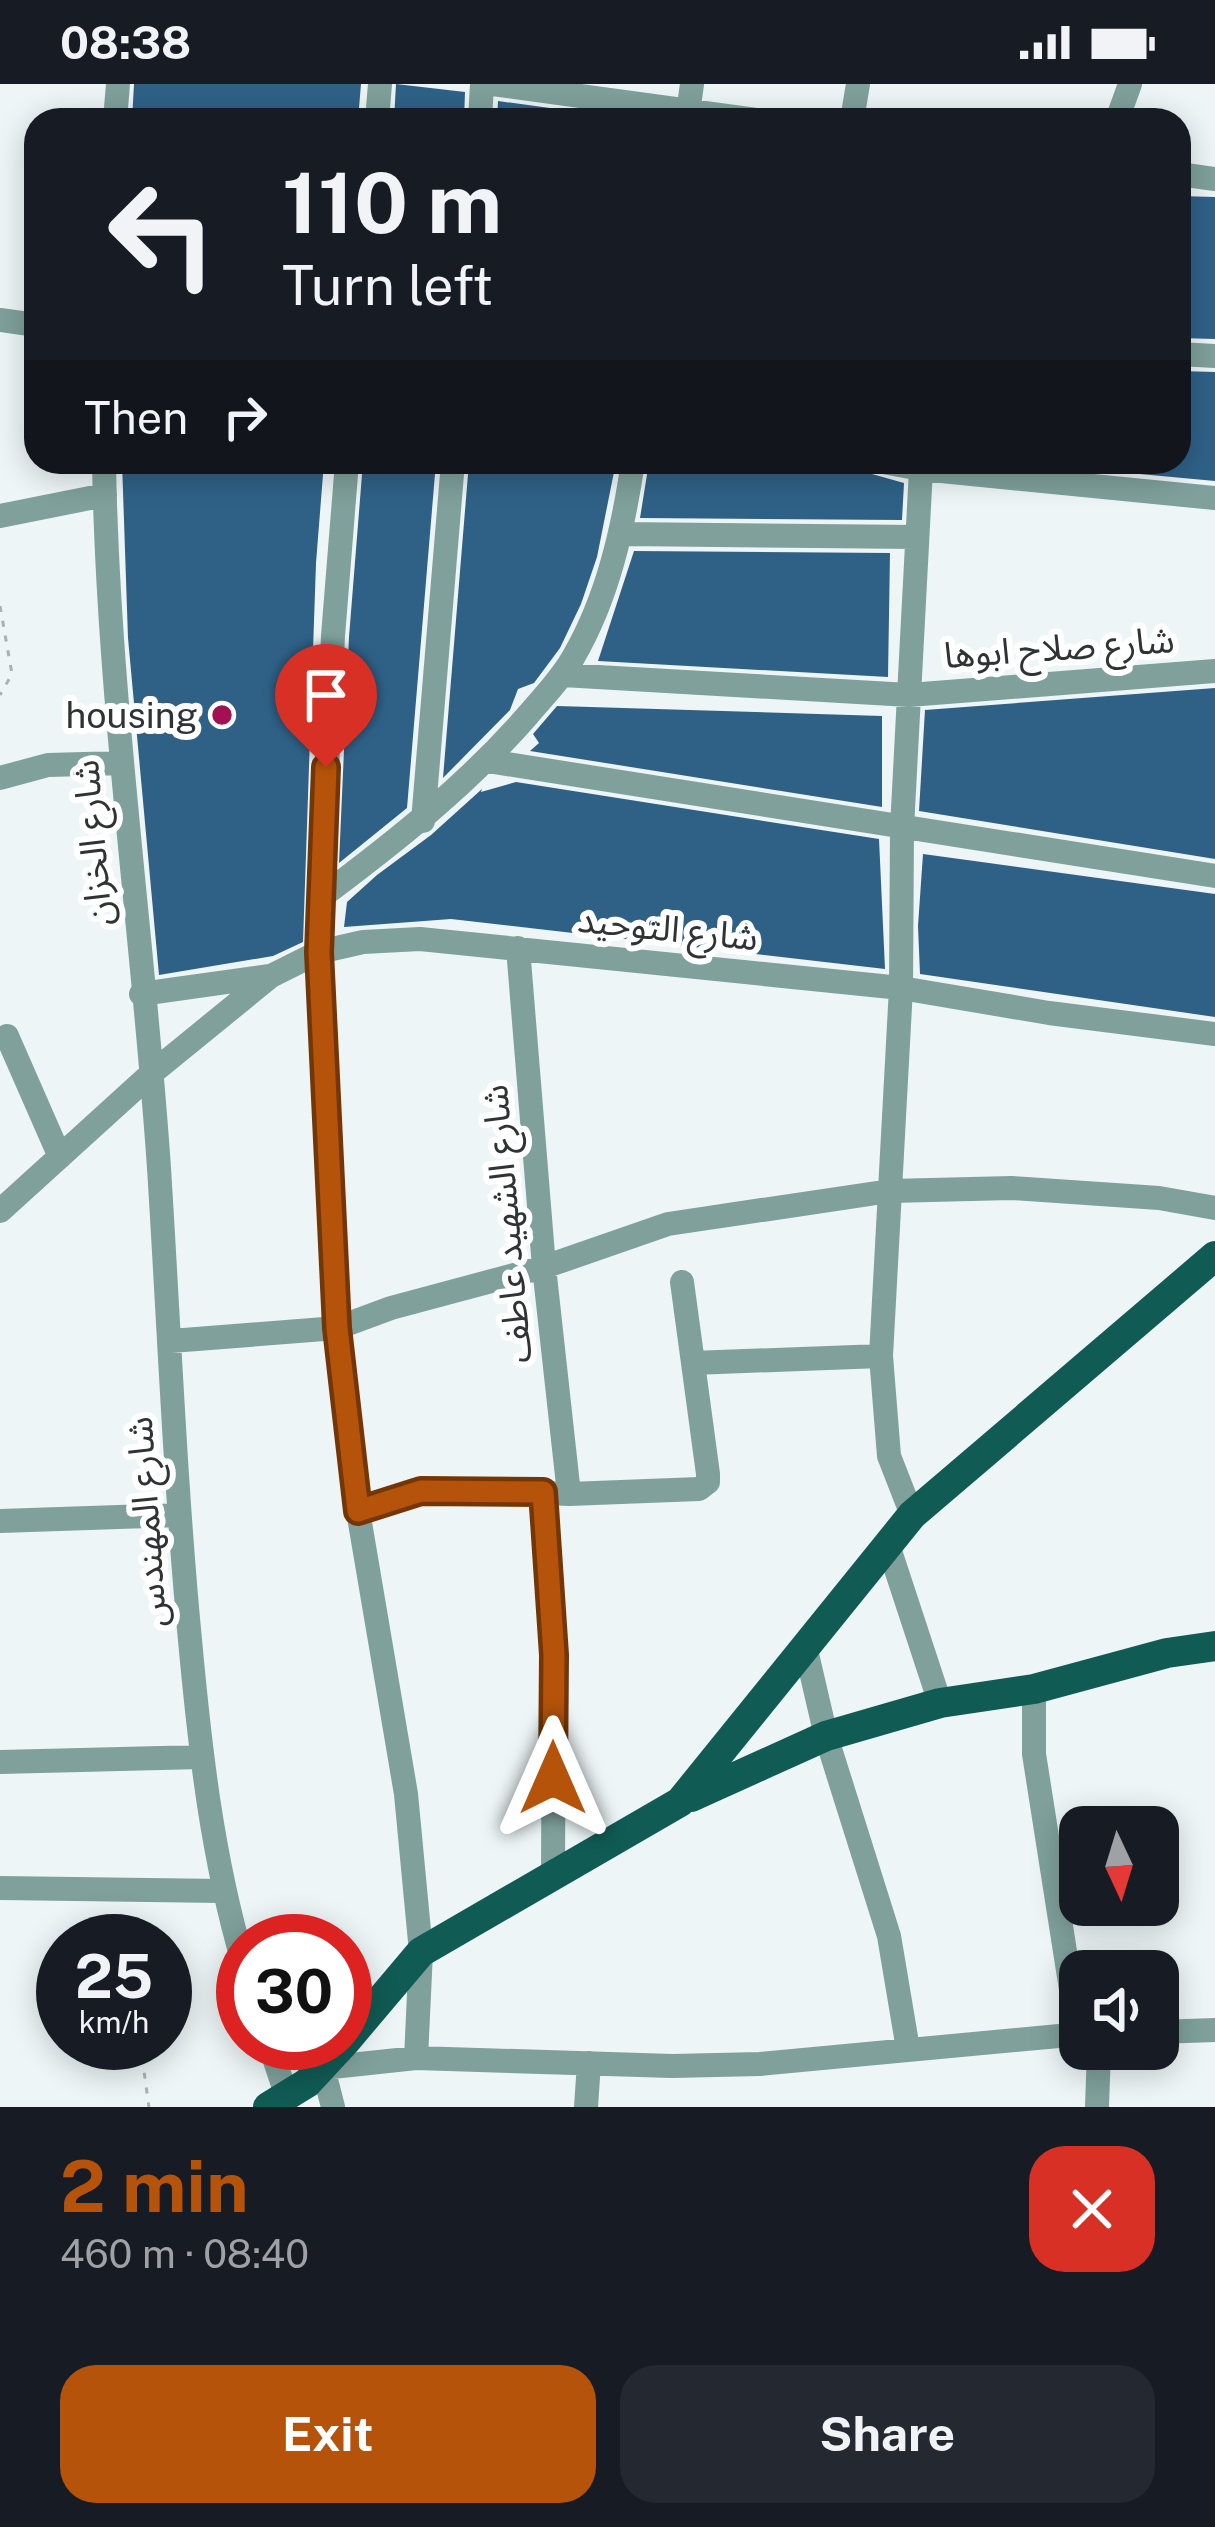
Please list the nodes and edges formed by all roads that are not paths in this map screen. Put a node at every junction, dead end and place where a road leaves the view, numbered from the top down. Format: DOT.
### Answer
graph roads {
  1 [pos="494,84"];
  2 [pos="643,108"];
  3 [pos="104,474"];
  4 [pos="346,474"];
  5 [pos="453,474"];
  6 [pos="631,474"];
  7 [pos="921,474"];
  8 [pos="1066,474"];
  9 [pos="104,495"];
  10 [pos="1215,498"];
  11 [pos="0,516"];
  12 [pos="622,533"];
  13 [pos="917,537"];
  14 [pos="1215,671"];
  15 [pos="563,675"];
  16 [pos="909,695"];
  17 [pos="488,761"];
  18 [pos="121,763"];
  19 [pos="0,778"];
  20 [pos="423,821"];
  21 [pos="902,828"];
  22 [pos="1215,876"];
  23 [pos="320,898"];
  24 [pos="518,948"];
  25 [pos="319,952"];
  26 [pos="271,976"];
  27 [pos="901,988"];
  28 [pos="141,994"];
  29 [pos="1215,1034"];
  30 [pos="7,1036"];
  31 [pos="152,1073"];
  32 [pos="60,1157"];
  33 [pos="890,1191"];
  34 [pos="1215,1208"];
  35 [pos="0,1211"];
  36 [pos="1215,1256"];
  37 [pos="544,1267"];
  38 [pos="682,1282"];
  39 [pos="337,1328"];
  40 [pos="171,1341"];
  41 [pos="880,1355"];
  42 [pos="692,1363"];
  43 [pos="543,1492"];
  44 [pos="569,1493"];
  45 [pos="358,1511"];
  46 [pos="178,1515"];
  47 [pos="912,1515"];
  48 [pos="0,1521"];
  49 [pos="888,1545"];
  50 [pos="1215,1646"];
  51 [pos="806,1649"];
  52 [pos="1034,1689"];
  53 [pos="940,1703"];
  54 [pos="826,1736"];
  55 [pos="201,1757"];
  56 [pos="0,1762"];
  57 [pos="680,1802"];
  58 [pos="554,1874"];
  59 [pos="0,1888"];
  60 [pos="222,1891"];
  61 [pos="229,1914"];
  62 [pos="1066,1950"];
  63 [pos="421,1952"];
  64 [pos="372,2011"];
  65 [pos="1215,2030"];
  66 [pos="1179,2031"];
  67 [pos="1059,2036"];
  68 [pos="908,2049"];
  69 [pos="416,2058"];
  70 [pos="589,2062"];
  71 [pos="372,2063"];
  72 [pos="273,2070"];
  73 [pos="320,2070"];
  74 [pos="324,2070"];
  75 [pos="1098,2070"];
  76 [pos="278,2102"];
  77 [pos="333,2107"];
  78 [pos="586,2107"];
  79 [pos="1097,2107"];
  1 -- 2 [label="street"];
  3 -- 9 [label="street, شارع الخزان"];
  4 -- 23 [label="street"];
  5 -- 20 [label="street"];
  6 -- 12 [label="street"];
  7 -- 13 [label="street"];
  8 -- 10 [label="street"];
  9 -- 11 [label="street"];
  9 -- 18 [label="street, شارع الخزان"];
  12 -- 13 [label="street"];
  12 -- 15 [label="street"];
  13 -- 16 [label="street"];
  14 -- 16 [label="street, شارع صلاح ابوها"];
  15 -- 16 [label="street, شارع صلاح ابوها"];
  15 -- 17 [label="street"];
  16 -- 21 [label="street"];
  17 -- 20 [label="street"];
  17 -- 21 [label="street"];
  18 -- 19 [label="street"];
  18 -- 28 [label="street, شارع الخزان"];
  20 -- 23 [label="street"];
  21 -- 22 [label="street"];
  21 -- 27 [label="street"];
  23 -- 25 [label="street"];
  24 -- 25 [label="street, شارع التوحيد"];
  24 -- 27 [label="street, شارع التوحيد"];
  24 -- 37 [label="street, شارع الشهيد عاطف"];
  25 -- 26 [label="street, شارع التوحيد"];
  25 -- 39 [label="street"];
  26 -- 28 [label="street"];
  26 -- 31 [label="street, شارع التوحيد"];
  27 -- 29 [label="street, شارع التوحيد"];
  27 -- 33 [label="street"];
  28 -- 31 [label="street, شارع الخزان"];
  30 -- 32 [label="street"];
  31 -- 32 [label="street, شارع التوحيد"];
  31 -- 40 [label="street, شارع المهندس"];
  32 -- 35 [label="street, شارع التوحيد"];
  33 -- 34 [label="street"];
  33 -- 37 [label="street"];
  33 -- 41 [label="street"];
  36 -- 47 [label="main road"];
  37 -- 39 [label="street"];
  37 -- 44 [label="street, شارع الشهيد عاطف"];
  38 -- 42 [label="street"];
  39 -- 40 [label="street"];
  39 -- 45 [label="street"];
  40 -- 46 [label="street, شارع المهندس"];
  41 -- 42 [label="street"];
  41 -- 47 [label="street"];
  42 -- 44 [label="street"];
  43 -- 44 [label="street"];
  43 -- 45 [label="street"];
  43 -- 58 [label="street"];
  45 -- 63 [label="street"];
  46 -- 48 [label="street"];
  46 -- 55 [label="street, شارع المهندس"];
  47 -- 49 [label="main road"];
  49 -- 51 [label="main road"];
  49 -- 53 [label="street"];
  50 -- 52 [label="main road"];
  51 -- 54 [label="street"];
  51 -- 57 [label="main road"];
  52 -- 53 [label="main road"];
  52 -- 62 [label="street"];
  53 -- 54 [label="main road"];
  54 -- 57 [label="main road"];
  54 -- 68 [label="street"];
  55 -- 56 [label="street"];
  55 -- 60 [label="street, شارع المهندس"];
  57 -- 58 [label="main road"];
  58 -- 63 [label="main road"];
  59 -- 60 [label="street"];
  60 -- 61 [label="street, شارع المهندس"];
  63 -- 64 [label="main road"];
  63 -- 69 [label="street"];
  65 -- 66 [label="street"];
  67 -- 68 [label="street"];
  68 -- 70 [label="street"];
  69 -- 70 [label="street"];
  69 -- 71 [label="street"];
  70 -- 78 [label="street"];
  72 -- 76 [label="street"];
  73 -- 76 [label="main road"];
  74 -- 77 [label="street"];
  75 -- 79 [label="street"];
}
